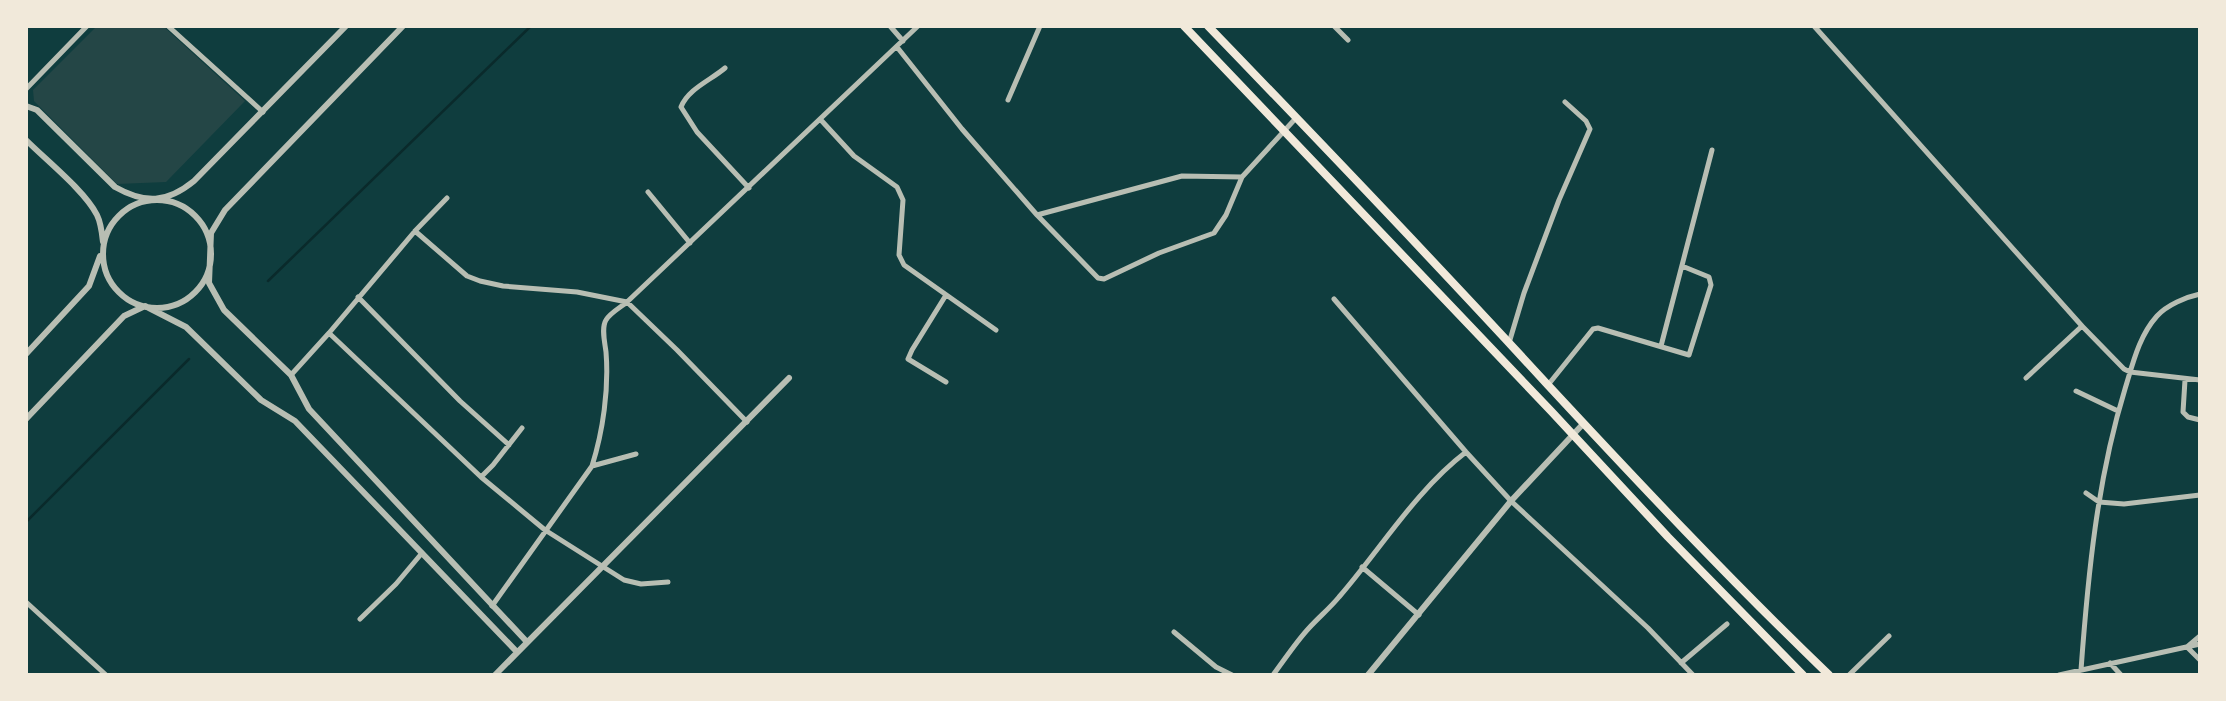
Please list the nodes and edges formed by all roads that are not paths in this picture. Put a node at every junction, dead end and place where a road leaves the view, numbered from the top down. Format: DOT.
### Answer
graph roads {
  1 [pos="87,26"];
  2 [pos="168,26"];
  3 [pos="346,26"];
  4 [pos="403,26"];
  5 [pos="890,26"];
  6 [pos="918,26"];
  7 [pos="1040,26"];
  8 [pos="1184,26"];
  9 [pos="1208,26"];
  10 [pos="1334,26"];
  11 [pos="1814,26"];
  12 [pos="1348,40"];
  13 [pos="903,41"];
  14 [pos="897,47"];
  15 [pos="725,68"];
  16 [pos="26,89"];
  17 [pos="1008,100"];
  18 [pos="1564,102"];
  19 [pos="26,106"];
  20 [pos="263,112"];
  21 [pos="1296,118"];
  22 [pos="820,119"];
  23 [pos="1283,131"];
  24 [pos="26,141"];
  25 [pos="1712,150"];
  26 [pos="1242,177"];
  27 [pos="749,188"];
  28 [pos="648,192"];
  29 [pos="447,198"];
  30 [pos="154,200"];
  31 [pos="1037,215"];
  32 [pos="415,231"];
  33 [pos="690,243"];
  34 [pos="104,244"];
  35 [pos="211,258"];
  36 [pos="1682,266"];
  37 [pos="2200,294"];
  38 [pos="946,295"];
  39 [pos="358,297"];
  40 [pos="1334,299"];
  41 [pos="627,302"];
  42 [pos="147,306"];
  43 [pos="2082,326"];
  44 [pos="996,330"];
  45 [pos="329,333"];
  46 [pos="1509,343"];
  47 [pos="1661,346"];
  48 [pos="26,354"];
  49 [pos="2130,372"];
  50 [pos="291,375"];
  51 [pos="2026,378"];
  52 [pos="789,379"];
  53 [pos="2185,380"];
  54 [pos="2200,380"];
  55 [pos="946,382"];
  56 [pos="1548,385"];
  57 [pos="2076,391"];
  58 [pos="309,409"];
  59 [pos="2118,411"];
  60 [pos="26,419"];
  61 [pos="2200,420"];
  62 [pos="295,421"];
  63 [pos="747,422"];
  64 [pos="1583,424"];
  65 [pos="522,428"];
  66 [pos="1572,435"];
  67 [pos="509,445"];
  68 [pos="1466,452"];
  69 [pos="636,454"];
  70 [pos="592,466"];
  71 [pos="481,477"];
  72 [pos="2086,493"];
  73 [pos="2200,495"];
  74 [pos="1511,501"];
  75 [pos="2099,502"];
  76 [pos="544,530"];
  77 [pos="422,553"];
  78 [pos="602,567"];
  79 [pos="1362,567"];
  80 [pos="667,582"];
  81 [pos="26,602"];
  82 [pos="492,606"];
  83 [pos="1419,615"];
  84 [pos="359,619"];
  85 [pos="1727,624"];
  86 [pos="1174,632"];
  87 [pos="1889,636"];
  88 [pos="2200,636"];
  89 [pos="527,642"];
  90 [pos="2200,645"];
  91 [pos="2187,647"];
  92 [pos="517,652"];
  93 [pos="2200,660"];
  94 [pos="1681,663"];
  95 [pos="2110,663"];
  96 [pos="2081,670"];
  97 [pos="107,675"];
  98 [pos="495,675"];
  99 [pos="1232,675"];
  100 [pos="1273,675"];
  101 [pos="1368,675"];
  102 [pos="1693,675"];
  103 [pos="1802,675"];
  104 [pos="1829,675"];
  105 [pos="1849,675"];
  106 [pos="2059,675"];
  107 [pos="2120,675"];
  1 -- 16 [label="street"];
  2 -- 20 [label="street"];
  3 -- 20 [label="street"];
  4 -- 35 [label="street"];
  5 -- 13 [label="street"];
  6 -- 13 [label="street"];
  7 -- 17 [label="street"];
  8 -- 23 [label="main road"];
  9 -- 21 [label="main road"];
  10 -- 12 [label="street"];
  11 -- 43 [label="street"];
  13 -- 14 [label="street"];
  14 -- 22 [label="street"];
  14 -- 31 [label="street"];
  15 -- 27 [label="street"];
  18 -- 46 [label="street"];
  19 -- 30 [label="street"];
  20 -- 30 [label="street"];
  21 -- 23 [label="street"];
  21 -- 46 [label="main road"];
  22 -- 27 [label="street"];
  22 -- 38 [label="street"];
  23 -- 26 [label="street"];
  23 -- 66 [label="main road"];
  24 -- 34 [label="street"];
  25 -- 36 [label="street"];
  26 -- 31 [label="street"];
  26 -- 31 [label="street"];
  27 -- 33 [label="street"];
  28 -- 33 [label="street"];
  29 -- 32 [label="street"];
  30 -- 34 [label="street"];
  30 -- 35 [label="street"];
  32 -- 39 [label="street"];
  32 -- 41 [label="street"];
  33 -- 41 [label="street"];
  34 -- 42 [label="street"];
  34 -- 48 [label="street"];
  35 -- 42 [label="street"];
  35 -- 50 [label="street"];
  36 -- 47 [label="street"];
  36 -- 47 [label="street"];
  37 -- 49 [label="street"];
  38 -- 44 [label="street"];
  38 -- 55 [label="street"];
  39 -- 45 [label="street"];
  39 -- 67 [label="street"];
  40 -- 68 [label="street"];
  41 -- 63 [label="street"];
  41 -- 70 [label="street"];
  42 -- 60 [label="street"];
  42 -- 62 [label="street"];
  43 -- 49 [label="street"];
  43 -- 51 [label="street"];
  45 -- 50 [label="street"];
  45 -- 71 [label="street"];
  46 -- 56 [label="main road"];
  47 -- 56 [label="street"];
  49 -- 53 [label="street"];
  49 -- 59 [label="street"];
  50 -- 58 [label="street"];
  52 -- 63 [label="street"];
  53 -- 54 [label="street"];
  53 -- 61 [label="street"];
  56 -- 64 [label="main road"];
  57 -- 59 [label="street"];
  58 -- 62 [label="street"];
  58 -- 82 [label="street"];
  59 -- 75 [label="street"];
  62 -- 77 [label="street"];
  63 -- 78 [label="street"];
  64 -- 66 [label="street"];
  64 -- 104 [label="main road"];
  65 -- 67 [label="street"];
  66 -- 74 [label="street"];
  66 -- 103 [label="main road"];
  67 -- 71 [label="street"];
  68 -- 74 [label="street"];
  68 -- 79 [label="street"];
  69 -- 70 [label="street"];
  70 -- 76 [label="street"];
  71 -- 76 [label="street"];
  72 -- 75 [label="street"];
  73 -- 75 [label="street"];
  74 -- 83 [label="street"];
  74 -- 94 [label="street"];
  75 -- 96 [label="street"];
  76 -- 78 [label="street"];
  76 -- 82 [label="street"];
  77 -- 84 [label="street"];
  77 -- 92 [label="street"];
  78 -- 80 [label="street"];
  78 -- 89 [label="street"];
  79 -- 83 [label="street"];
  79 -- 100 [label="street"];
  81 -- 97 [label="street"];
  82 -- 89 [label="street"];
  83 -- 101 [label="street"];
  85 -- 94 [label="street"];
  86 -- 99 [label="street"];
  87 -- 105 [label="street"];
  88 -- 91 [label="street"];
  89 -- 92 [label="street"];
  90 -- 91 [label="street"];
  91 -- 93 [label="street"];
  91 -- 95 [label="street"];
  92 -- 98 [label="street"];
  94 -- 102 [label="street"];
  95 -- 96 [label="street"];
  95 -- 107 [label="street"];
  96 -- 106 [label="street"];
}
